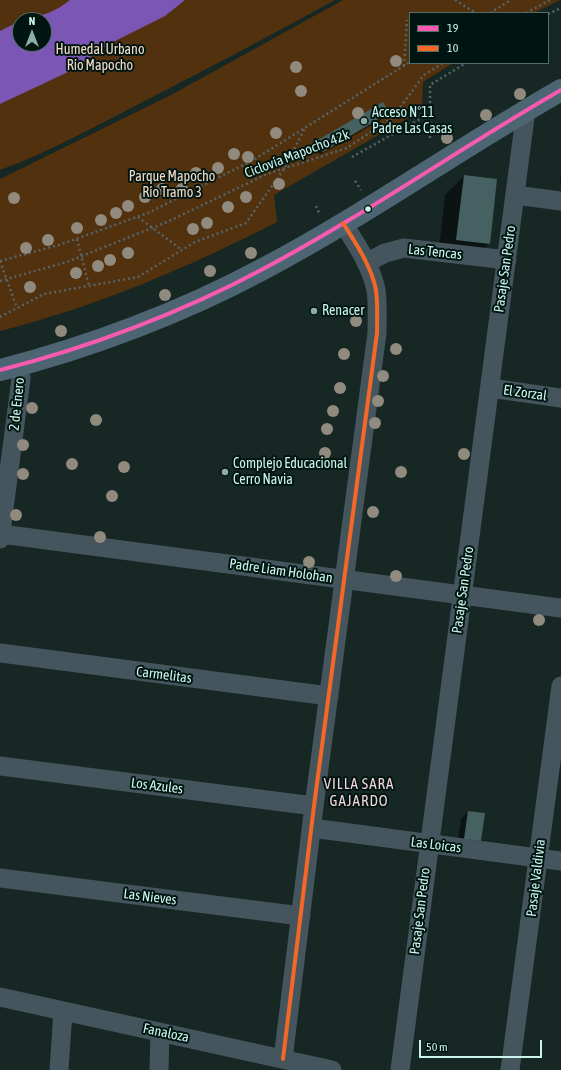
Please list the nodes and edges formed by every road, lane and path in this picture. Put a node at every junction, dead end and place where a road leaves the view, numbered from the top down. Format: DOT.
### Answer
graph roads {
  1 [pos="455,0"];
  2 [pos="511,0"];
  3 [pos="550,0"];
  4 [pos="561,8"];
  5 [pos="474,12"];
  6 [pos="492,12"];
  7 [pos="528,12"];
  8 [pos="549,14"];
  9 [pos="407,20"];
  10 [pos="409,63"];
  11 [pos="441,64"];
  12 [pos="464,64"];
  13 [pos="404,66"];
  14 [pos="561,90"];
  15 [pos="526,110"];
  16 [pos="429,114"];
  17 [pos="305,128"];
  18 [pos="430,138"];
  19 [pos="352,157"];
  20 [pos="284,169"];
  21 [pos="355,181"];
  22 [pos="364,194"];
  23 [pos="515,195"];
  24 [pos="561,201"];
  25 [pos="316,206"];
  26 [pos="138,217"];
  27 [pos="322,218"];
  28 [pos="343,223"];
  29 [pos="153,228"];
  30 [pos="77,239"];
  31 [pos="182,250"];
  32 [pos="81,257"];
  33 [pos="506,260"];
  34 [pos="0,261"];
  35 [pos="366,263"];
  36 [pos="7,279"];
  37 [pos="0,281"];
  38 [pos="89,286"];
  39 [pos="17,308"];
  40 [pos="0,317"];
  41 [pos="10,367"];
  42 [pos="490,388"];
  43 [pos="561,398"];
  44 [pos="1,528"];
  45 [pos="345,580"];
  46 [pos="462,595"];
  47 [pos="561,608"];
  48 [pos="0,653"];
  49 [pos="561,686"];
  50 [pos="329,696"];
  51 [pos="0,766"];
  52 [pos="314,806"];
  53 [pos="312,828"];
  54 [pos="429,844"];
  55 [pos="538,858"];
  56 [pos="561,861"];
  57 [pos="0,878"];
  58 [pos="301,916"];
  59 [pos="0,997"];
  60 [pos="63,1011"];
  61 [pos="160,1032"];
  62 [pos="283,1059"];
  63 [pos="59,1070"];
  64 [pos="158,1070"];
  65 [pos="332,1070"];
  66 [pos="400,1070"];
  67 [pos="510,1070"];
  1 -- 5 [label="path"];
  2 -- 6 [label="path"];
  3 -- 7 [label="path"];
  4 -- 8 [label="path"];
  9 -- 13 [label="path"];
  10 -- 13 [label="path"];
  11 -- 20 [label="path, Ciclovía Mapocho 42k"];
  12 -- 16 [label="path"];
  13 -- 17 [label="path"];
  14 -- 15 [label="main road"];
  15 -- 23 [label="street, Pasaje San Pedro"];
  15 -- 28 [label="main road"];
  16 -- 18 [label="path"];
  16 -- 19 [label="path"];
  17 -- 20 [label="path"];
  17 -- 26 [label="path"];
  20 -- 29 [label="path, Ciclovía Mapocho 42k"];
  20 -- 31 [label="path"];
  21 -- 22 [label="path"];
  23 -- 24 [label="street"];
  23 -- 33 [label="street, Pasaje San Pedro"];
  25 -- 27 [label="path"];
  26 -- 29 [label="path"];
  26 -- 30 [label="path"];
  28 -- 35 [label="street"];
  28 -- 41 [label="main road"];
  29 -- 31 [label="path"];
  29 -- 32 [label="path, Ciclovía Mapocho 42k"];
  30 -- 32 [label="path"];
  30 -- 34 [label="path"];
  31 -- 38 [label="path"];
  32 -- 36 [label="path, Ciclovía Mapocho 42k"];
  32 -- 38 [label="path"];
  33 -- 35 [label="street, Las Tencas"];
  33 -- 42 [label="street, Pasaje San Pedro"];
  34 -- 36 [label="path"];
  35 -- 45 [label="street"];
  36 -- 37 [label="path, Ciclovía Mapocho 42k"];
  36 -- 39 [label="path"];
  38 -- 39 [label="path"];
  39 -- 40 [label="path"];
  41 -- 44 [label="street, 2 de Enero"];
  42 -- 43 [label="street, El Zorzal"];
  42 -- 46 [label="street, Pasaje San Pedro"];
  44 -- 45 [label="street, Padre Liam Holohan"];
  45 -- 46 [label="street, Padre Liam Holohan"];
  45 -- 50 [label="street"];
  46 -- 47 [label="street, Padre Liam Holohan"];
  46 -- 54 [label="street, Pasaje San Pedro"];
  48 -- 50 [label="street, Carmelitas"];
  49 -- 55 [label="street, Pasaje Valdivia"];
  50 -- 52 [label="street"];
  51 -- 52 [label="street, Los Azules"];
  52 -- 53 [label="street"];
  53 -- 54 [label="street, Las Loicas"];
  53 -- 58 [label="street"];
  54 -- 55 [label="street, Las Loicas"];
  54 -- 66 [label="street, Pasaje San Pedro"];
  55 -- 56 [label="street, Las Loicas"];
  55 -- 67 [label="street, Pasaje Valdivia"];
  57 -- 58 [label="street, Las Nieves"];
  58 -- 62 [label="street"];
  59 -- 60 [label="street, Fanaloza"];
  60 -- 61 [label="street, Fanaloza"];
  60 -- 63 [label="street"];
  61 -- 62 [label="street, Fanaloza"];
  61 -- 64 [label="street"];
  62 -- 65 [label="street, Fanaloza"];
}
